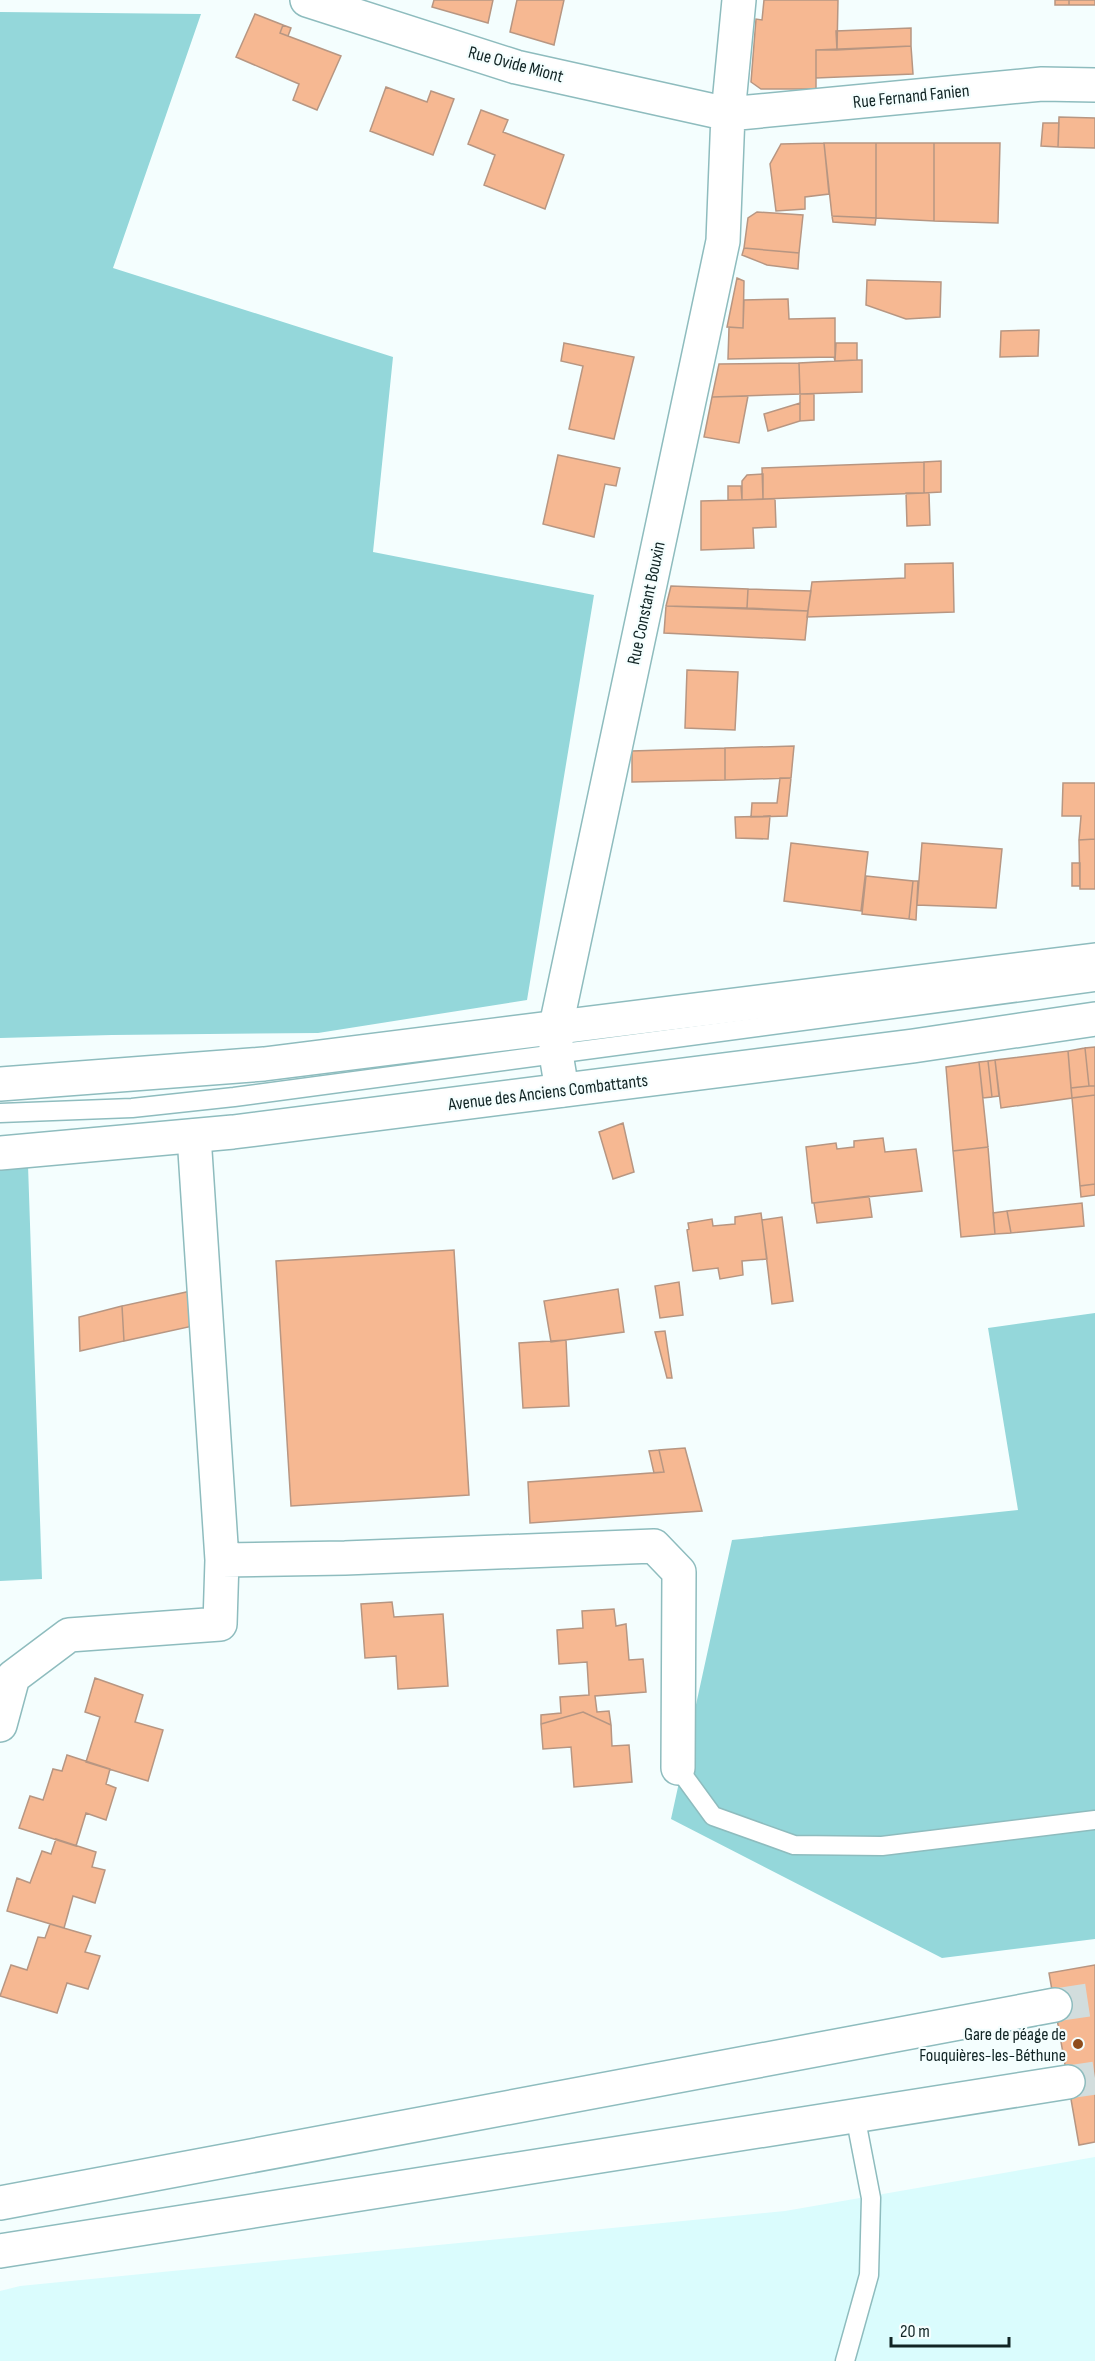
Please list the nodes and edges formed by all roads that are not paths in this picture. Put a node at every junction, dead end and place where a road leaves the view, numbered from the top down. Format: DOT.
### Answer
graph roads {
  1 [pos="307,0"];
  2 [pos="739,0"];
  3 [pos="1095,85"];
  4 [pos="728,114"];
  5 [pos="1095,960"];
  6 [pos="1095,982"];
  7 [pos="1095,1019"];
  8 [pos="556,1040"];
  9 [pos="0,1084"];
  10 [pos="562,1090"];
  11 [pos="0,1113"];
  12 [pos="194,1136"];
  13 [pos="0,1153"];
  14 [pos="222,1560"];
  15 [pos="0,1725"];
  16 [pos="678,1768"];
  17 [pos="1095,1820"];
  18 [pos="1055,2005"];
  19 [pos="1068,2082"];
  20 [pos="855,2115"];
  21 [pos="0,2203"];
  22 [pos="0,2251"];
  23 [pos="845,2361"];
  1 -- 4 [label="main road, Rue Ovide Miont"];
  2 -- 4 [label="main road, Rue Constant Bouxin"];
  3 -- 4 [label="main road, Rue Fernand Fanien"];
  4 -- 8 [label="main road, Rue Constant Bouxin"];
  5 -- 8 [label="main road"];
  6 -- 8 [label="lane"];
  7 -- 10 [label="main road, Avenue des Anciens Combattants"];
  8 -- 9 [label="main road"];
  8 -- 10 [label="main road, Rue Constant Bouxin"];
  8 -- 11 [label="lane"];
  10 -- 12 [label="main road, Avenue des Anciens Combattants"];
  12 -- 13 [label="main road, Avenue des Anciens Combattants"];
  12 -- 14 [label="main road"];
  14 -- 15 [label="main road"];
  14 -- 16 [label="main road"];
  16 -- 17 [label="lane"];
  18 -- 21 [label="main road"];
  19 -- 20 [label="main road"];
  20 -- 22 [label="main road"];
  20 -- 23 [label="lane"];
}
